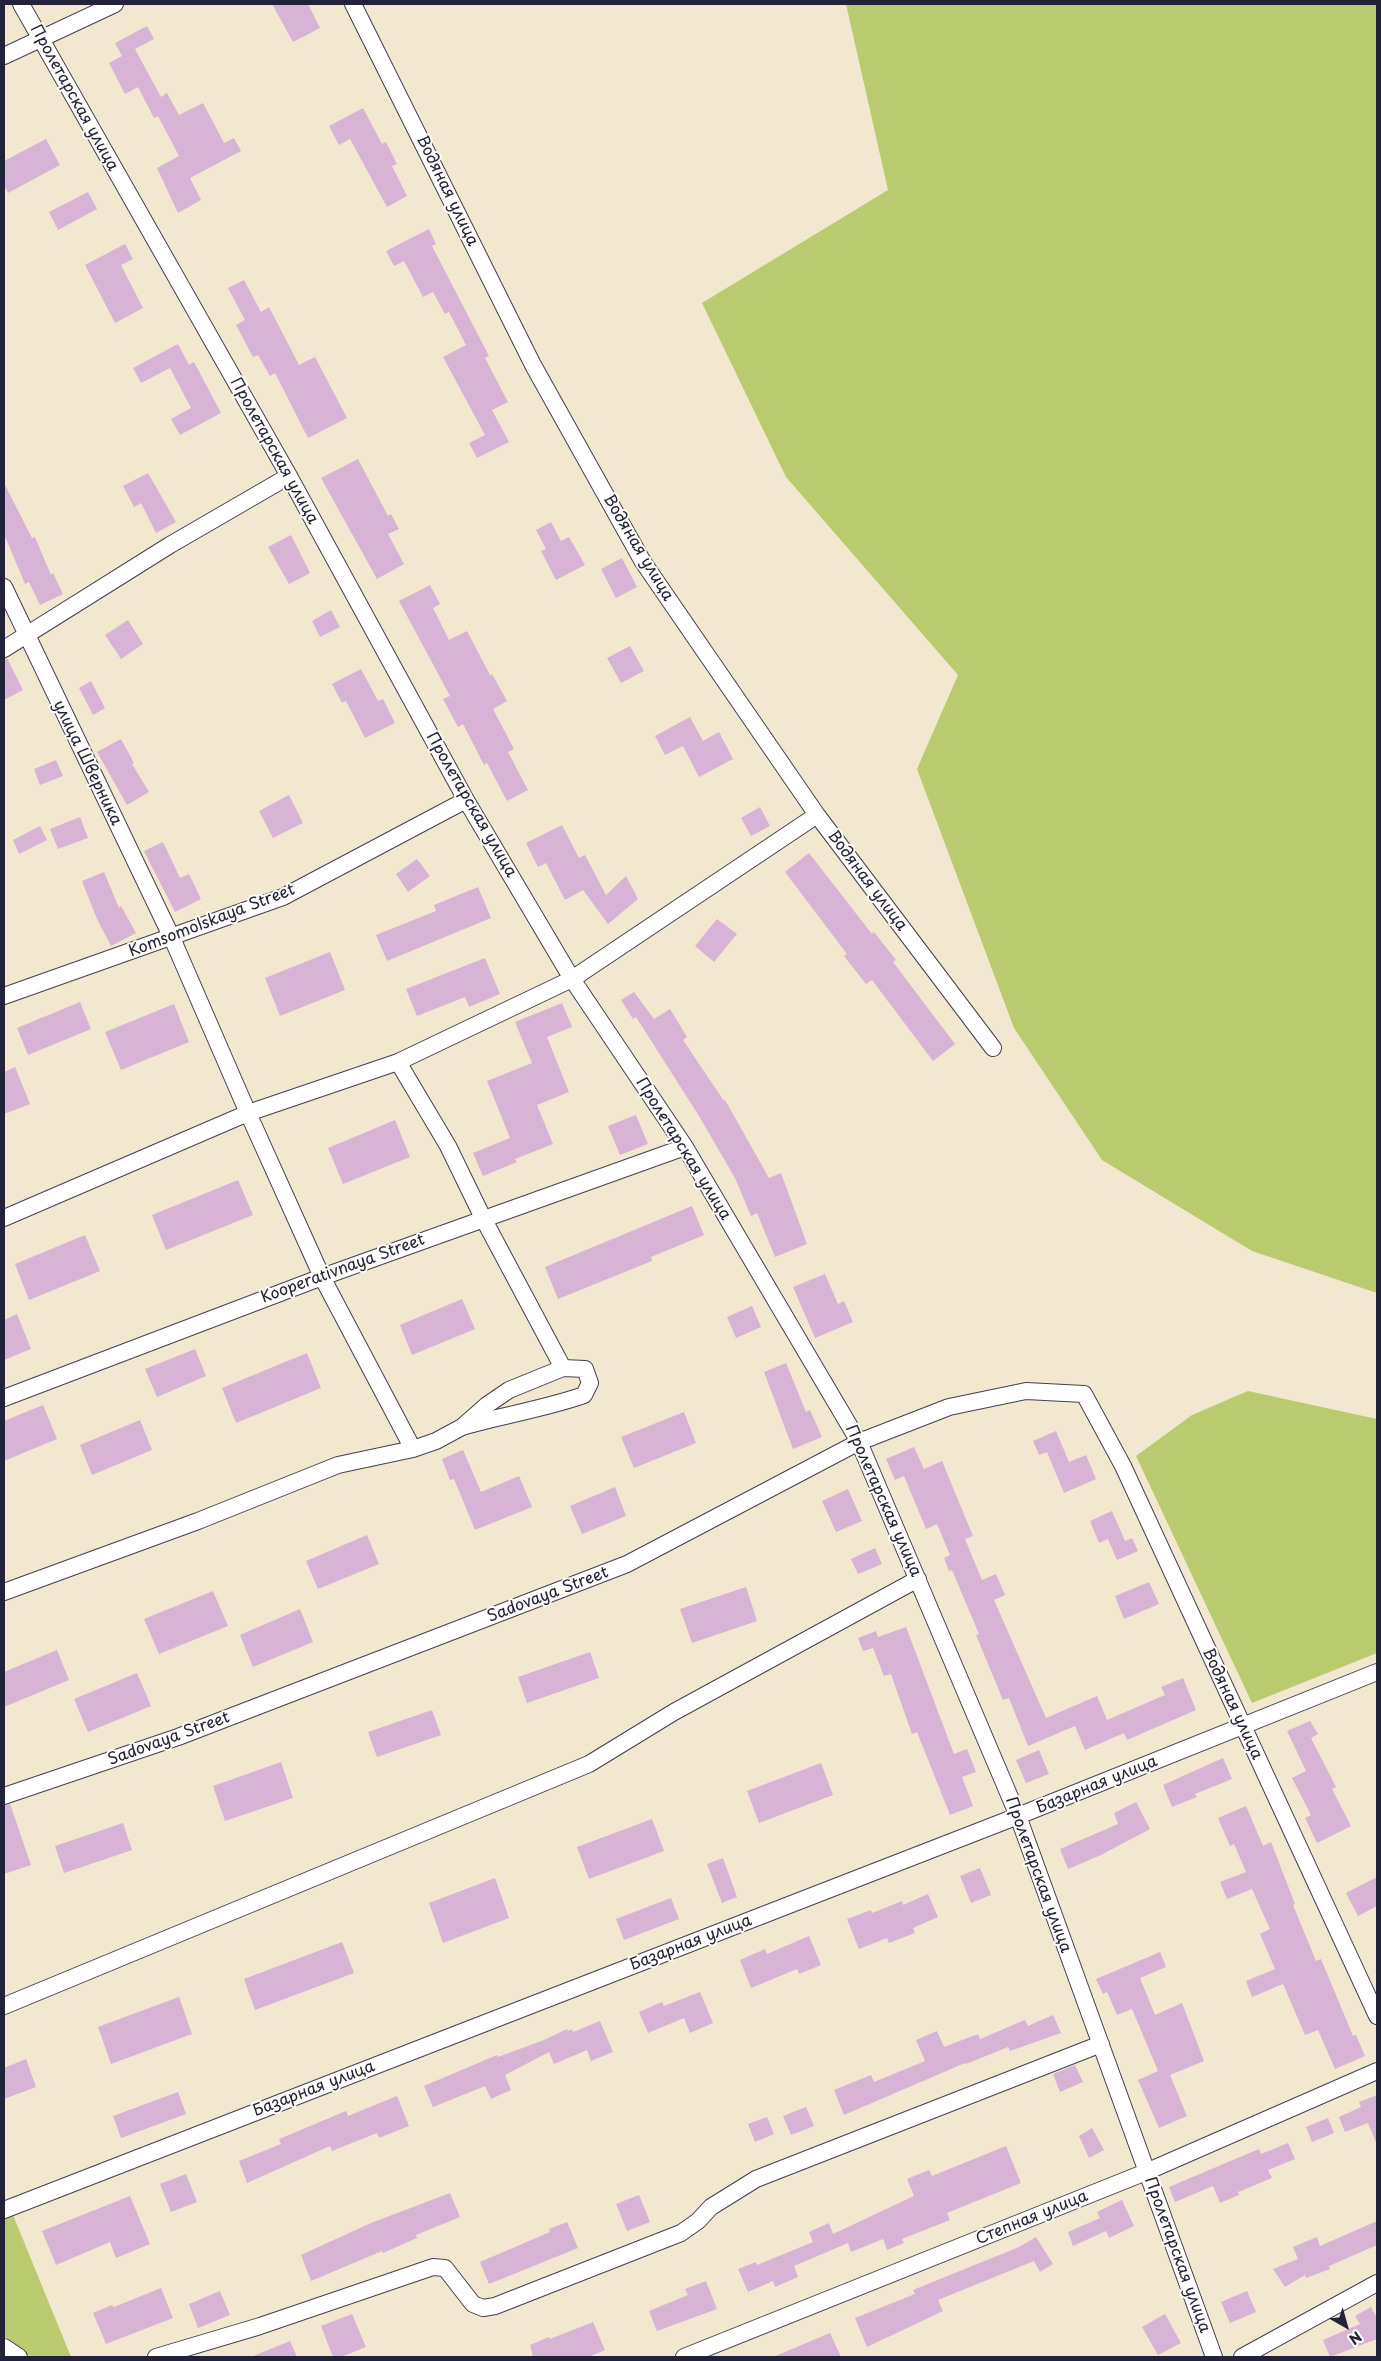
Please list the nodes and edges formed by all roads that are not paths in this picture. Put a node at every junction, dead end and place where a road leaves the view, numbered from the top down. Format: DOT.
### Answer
graph roads {
  1 [pos="21,4"];
  2 [pos="115,4"];
  3 [pos="354,4"];
  4 [pos="40,38"];
  5 [pos="4,56"];
  6 [pos="289,476"];
  7 [pos="4,587"];
  8 [pos="25,634"];
  9 [pos="4,649"];
  10 [pos="466,800"];
  11 [pos="817,815"];
  12 [pos="172,938"];
  13 [pos="572,979"];
  14 [pos="4,996"];
  15 [pos="993,1048"];
  16 [pos="398,1062"];
  17 [pos="248,1114"];
  18 [pos="685,1147"];
  19 [pos="4,1218"];
  20 [pos="483,1218"];
  21 [pos="322,1277"];
  22 [pos="563,1368"];
  23 [pos="1084,1394"];
  24 [pos="4,1398"];
  25 [pos="462,1426"];
  26 [pos="859,1442"];
  27 [pos="413,1449"];
  28 [pos="918,1579"];
  29 [pos="4,1592"];
  30 [pos="1377,1672"];
  31 [pos="1243,1727"];
  32 [pos="4,1796"];
  33 [pos="1018,1816"];
  34 [pos="4,2006"];
  35 [pos="1377,2016"];
  36 [pos="1101,2044"];
  37 [pos="1377,2071"];
  38 [pos="1146,2172"];
  39 [pos="4,2210"];
  40 [pos="1377,2283"];
  41 [pos="4,2347"];
  42 [pos="19,2357"];
  43 [pos="156,2357"];
  44 [pos="684,2357"];
  45 [pos="1214,2357"];
  46 [pos="1242,2357"];
  1 -- 4 [label="street, Пролетарская улица"];
  2 -- 4 [label="street"];
  3 -- 11 [label="street, Водяная улица"];
  4 -- 5 [label="street"];
  4 -- 6 [label="street, Пролетарская улица"];
  6 -- 8 [label="street"];
  6 -- 10 [label="street, Пролетарская улица"];
  7 -- 8 [label="street, улица Шверника"];
  8 -- 9 [label="street"];
  8 -- 12 [label="street, улица Шверника"];
  10 -- 12 [label="street, Komsomolskaya Street"];
  10 -- 13 [label="street, Пролетарская улица"];
  11 -- 13 [label="street"];
  11 -- 15 [label="street, Водяная улица"];
  12 -- 14 [label="street, Komsomolskaya Street"];
  12 -- 17 [label="street, улица Шверника"];
  13 -- 16 [label="street"];
  13 -- 18 [label="street, Пролетарская улица"];
  16 -- 17 [label="street"];
  16 -- 20 [label="street"];
  17 -- 19 [label="street"];
  17 -- 21 [label="street, улица Шверника"];
  18 -- 20 [label="street, Kooperativnaya Street"];
  18 -- 26 [label="street, Пролетарская улица"];
  20 -- 21 [label="street, Kooperativnaya Street"];
  20 -- 22 [label="street"];
  21 -- 24 [label="street, Kooperativnaya Street"];
  21 -- 27 [label="street, улица Шверника"];
  22 -- 25 [label="street"];
  22 -- 25 [label="street"];
  23 -- 26 [label="street, Sadovaya Street"];
  23 -- 31 [label="street, Водяная улица"];
  25 -- 27 [label="street"];
  26 -- 28 [label="street, Пролетарская улица"];
  26 -- 32 [label="street, Sadovaya Street"];
  27 -- 29 [label="street"];
  28 -- 33 [label="street, Пролетарская улица"];
  28 -- 34 [label="street"];
  30 -- 31 [label="street, Базарная улица"];
  31 -- 33 [label="street, Базарная улица"];
  31 -- 35 [label="street, Водяная улица"];
  33 -- 36 [label="street, Пролетарская улица"];
  33 -- 39 [label="street, Базарная улица"];
  36 -- 38 [label="street, Пролетарская улица"];
  36 -- 43 [label="street"];
  37 -- 38 [label="street, Степная улица"];
  38 -- 44 [label="street, Степная улица"];
  38 -- 45 [label="street, Пролетарская улица"];
  40 -- 46 [label="street"];
  41 -- 42 [label="street"];
}
